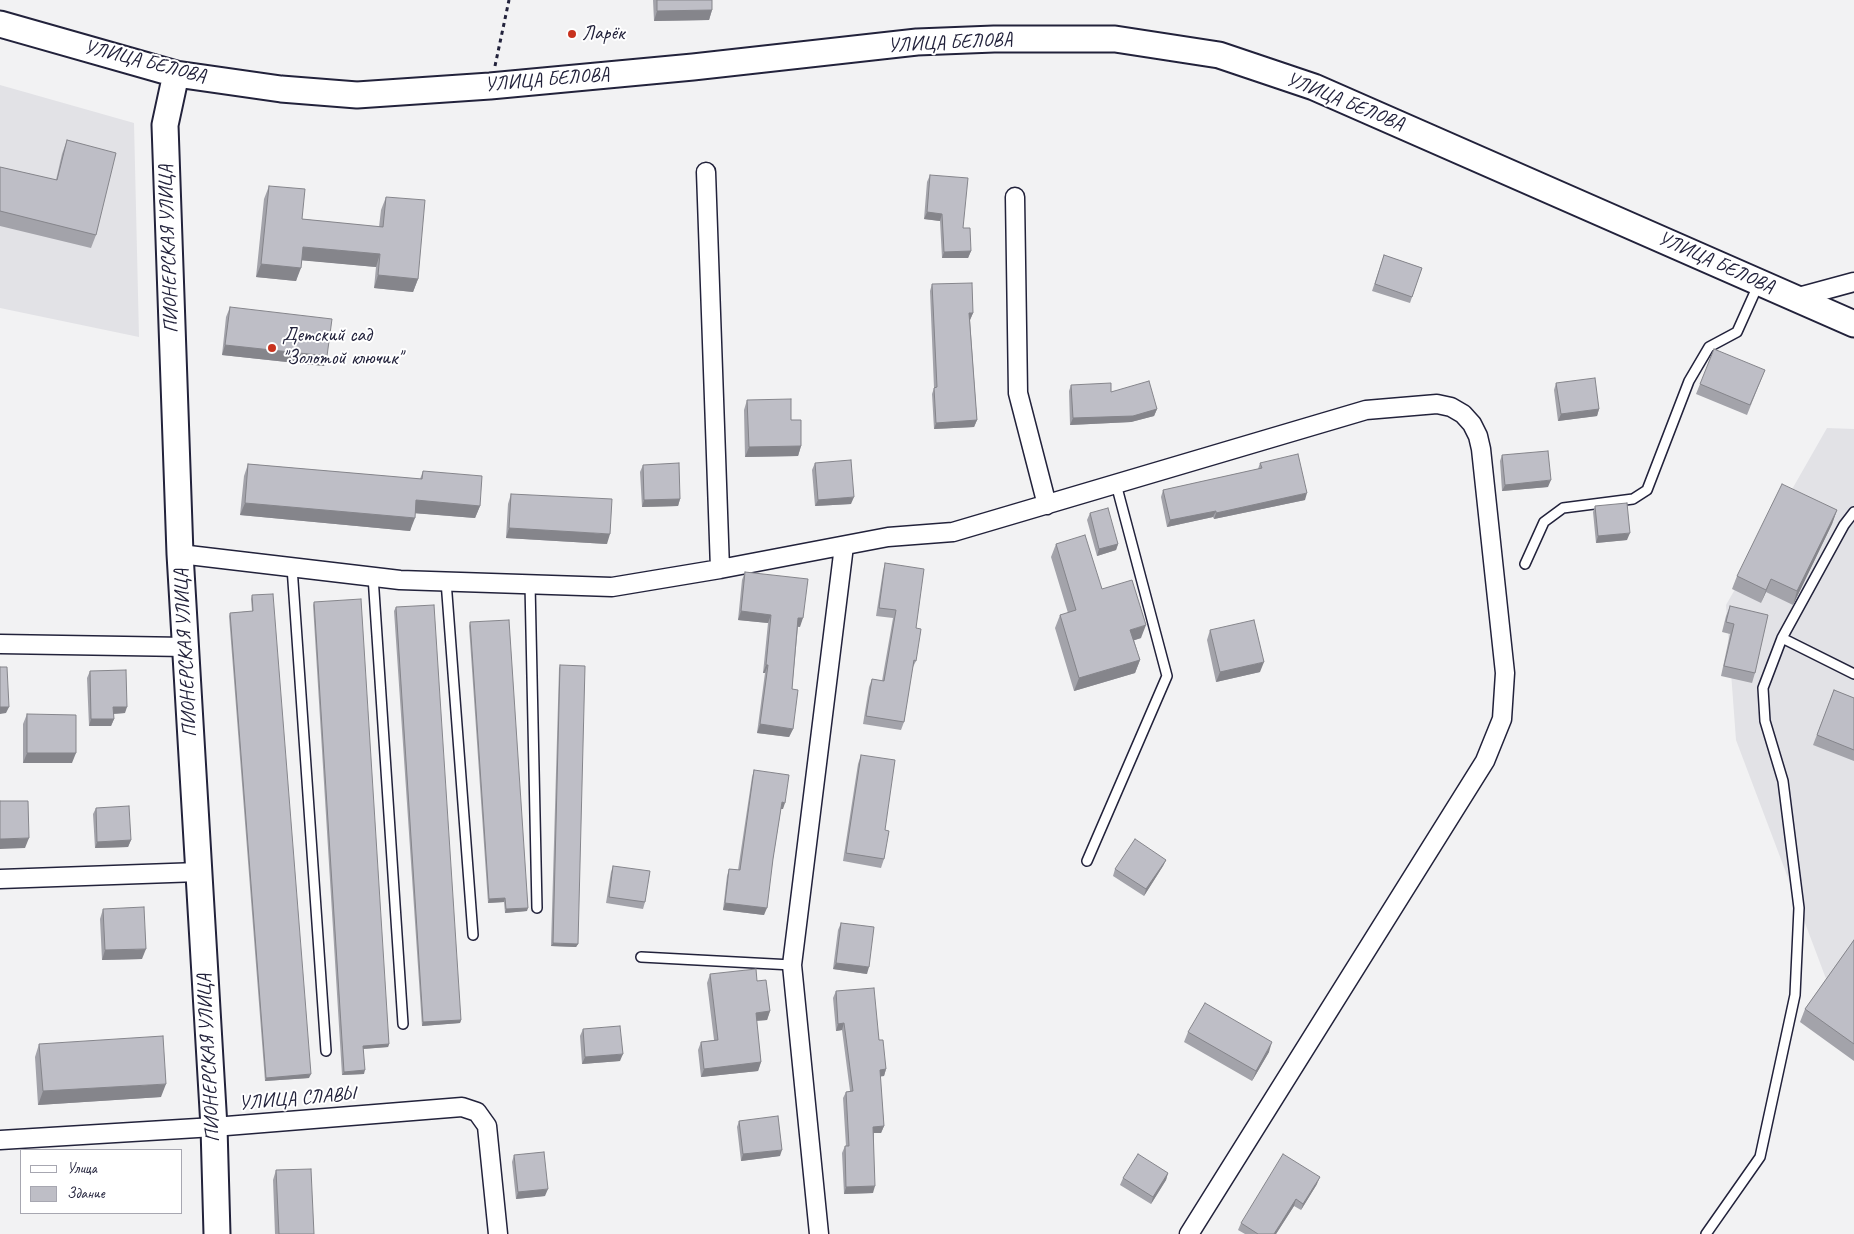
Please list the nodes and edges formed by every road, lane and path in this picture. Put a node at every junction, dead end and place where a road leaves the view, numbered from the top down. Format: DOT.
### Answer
graph roads {
  1 [pos="510,0"];
  2 [pos="0,24"];
  3 [pos="176,74"];
  4 [pos="490,86"];
  5 [pos="706,172"];
  6 [pos="1015,198"];
  7 [pos="1759,282"];
  8 [pos="1854,282"];
  9 [pos="1795,298"];
  10 [pos="1854,324"];
  11 [pos="1116,484"];
  12 [pos="1046,505"];
  13 [pos="1854,512"];
  14 [pos="844,546"];
  15 [pos="180,554"];
  16 [pos="1525,564"];
  17 [pos="292,567"];
  18 [pos="720,569"];
  19 [pos="372,576"];
  20 [pos="446,581"];
  21 [pos="530,584"];
  22 [pos="1782,638"];
  23 [pos="0,644"];
  24 [pos="186,647"];
  25 [pos="1854,674"];
  26 [pos="1087,861"];
  27 [pos="199,872"];
  28 [pos="0,879"];
  29 [pos="537,908"];
  30 [pos="473,935"];
  31 [pos="641,957"];
  32 [pos="792,965"];
  33 [pos="403,1024"];
  34 [pos="326,1051"];
  35 [pos="214,1127"];
  36 [pos="0,1140"];
  37 [pos="218,1234"];
  38 [pos="498,1234"];
  39 [pos="819,1234"];
  40 [pos="1190,1234"];
  41 [pos="1706,1234"];
  1 -- 4 [label="path"];
  2 -- 3 [label="main road, УЛИЦА БЕЛОВА"];
  3 -- 4 [label="main road, УЛИЦА БЕЛОВА"];
  3 -- 15 [label="main road, ПИОНЕРСКАЯ УЛИЦА"];
  4 -- 7 [label="main road, УЛИЦА БЕЛОВА"];
  5 -- 18 [label="street"];
  6 -- 12 [label="street"];
  7 -- 9 [label="main road, УЛИЦА БЕЛОВА"];
  7 -- 16 [label="lane"];
  8 -- 9 [label="street"];
  9 -- 10 [label="main road, УЛИЦА БЕЛОВА"];
  11 -- 12 [label="street"];
  11 -- 26 [label="lane"];
  11 -- 40 [label="street"];
  12 -- 14 [label="street"];
  13 -- 22 [label="lane"];
  14 -- 18 [label="street"];
  14 -- 32 [label="street"];
  15 -- 17 [label="street"];
  15 -- 24 [label="main road, ПИОНЕРСКАЯ УЛИЦА"];
  17 -- 19 [label="street"];
  17 -- 34 [label="lane"];
  18 -- 21 [label="street"];
  19 -- 20 [label="street"];
  19 -- 33 [label="lane"];
  20 -- 21 [label="street"];
  20 -- 30 [label="lane"];
  21 -- 29 [label="lane"];
  22 -- 25 [label="lane"];
  22 -- 41 [label="lane"];
  23 -- 24 [label="street"];
  24 -- 27 [label="main road, ПИОНЕРСКАЯ УЛИЦА"];
  27 -- 28 [label="street"];
  27 -- 35 [label="main road, ПИОНЕРСКАЯ УЛИЦА"];
  31 -- 32 [label="lane"];
  32 -- 39 [label="street"];
  35 -- 36 [label="street, УЛИЦА СЛАВЫ"];
  35 -- 37 [label="main road, ПИОНЕРСКАЯ УЛИЦА"];
  35 -- 38 [label="street, УЛИЦА СЛАВЫ"];
}
